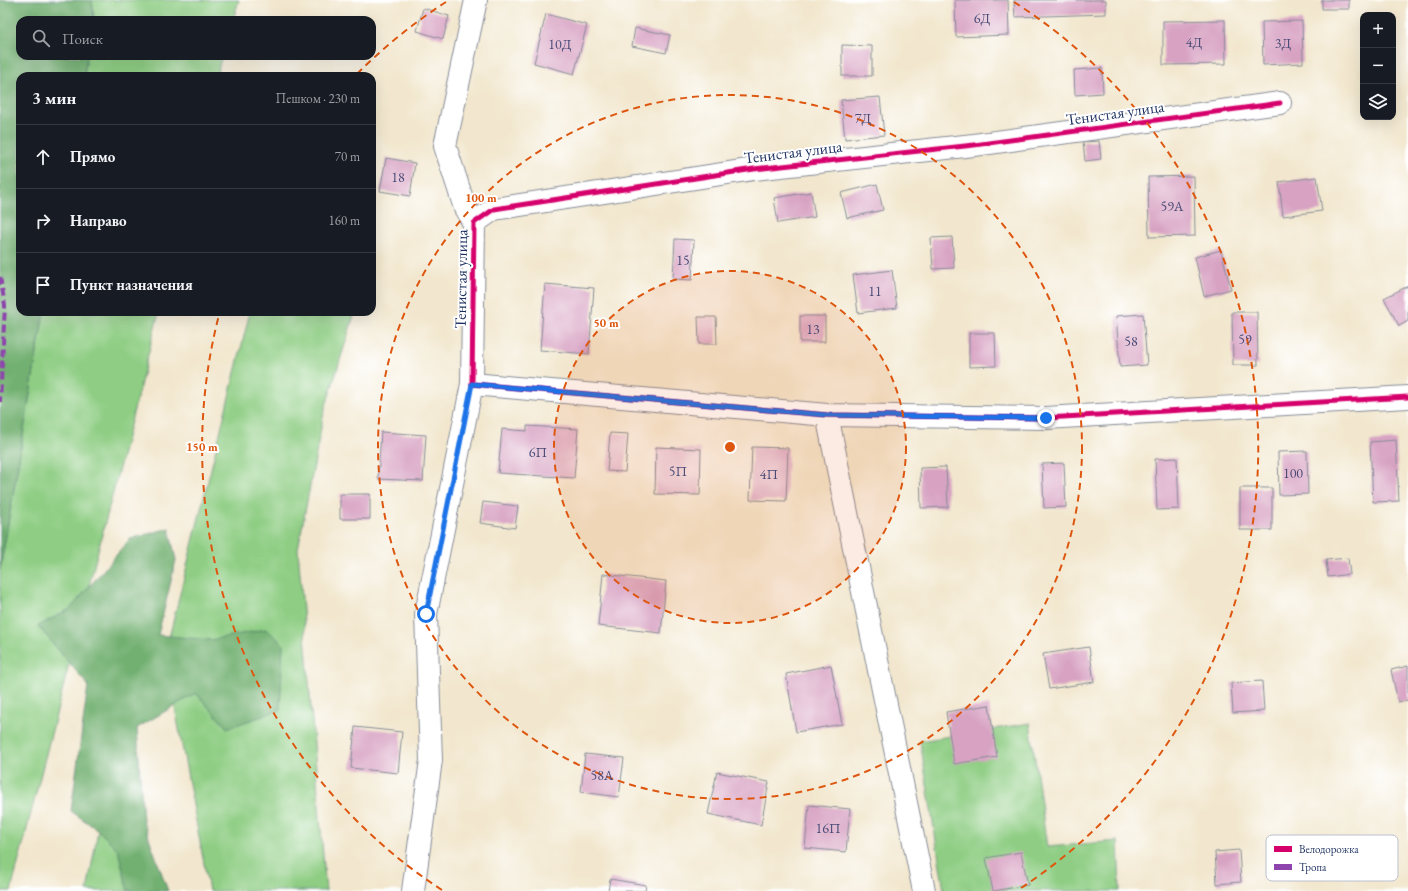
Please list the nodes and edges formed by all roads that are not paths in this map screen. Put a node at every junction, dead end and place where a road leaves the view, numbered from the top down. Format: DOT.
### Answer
graph roads {
  1 [pos="476,0"];
  2 [pos="1280,103"];
  3 [pos="474,223"];
  4 [pos="472,384"];
  5 [pos="1408,397"];
  6 [pos="827,415"];
  7 [pos="413,891"];
  8 [pos="924,891"];
  1 -- 3 [label="street"];
  2 -- 3 [label="street, Тенистая улица"];
  3 -- 4 [label="street, Тенистая улица"];
  4 -- 6 [label="street"];
  4 -- 7 [label="street, Тенистая улица"];
  5 -- 6 [label="street"];
  6 -- 8 [label="street"];
}
